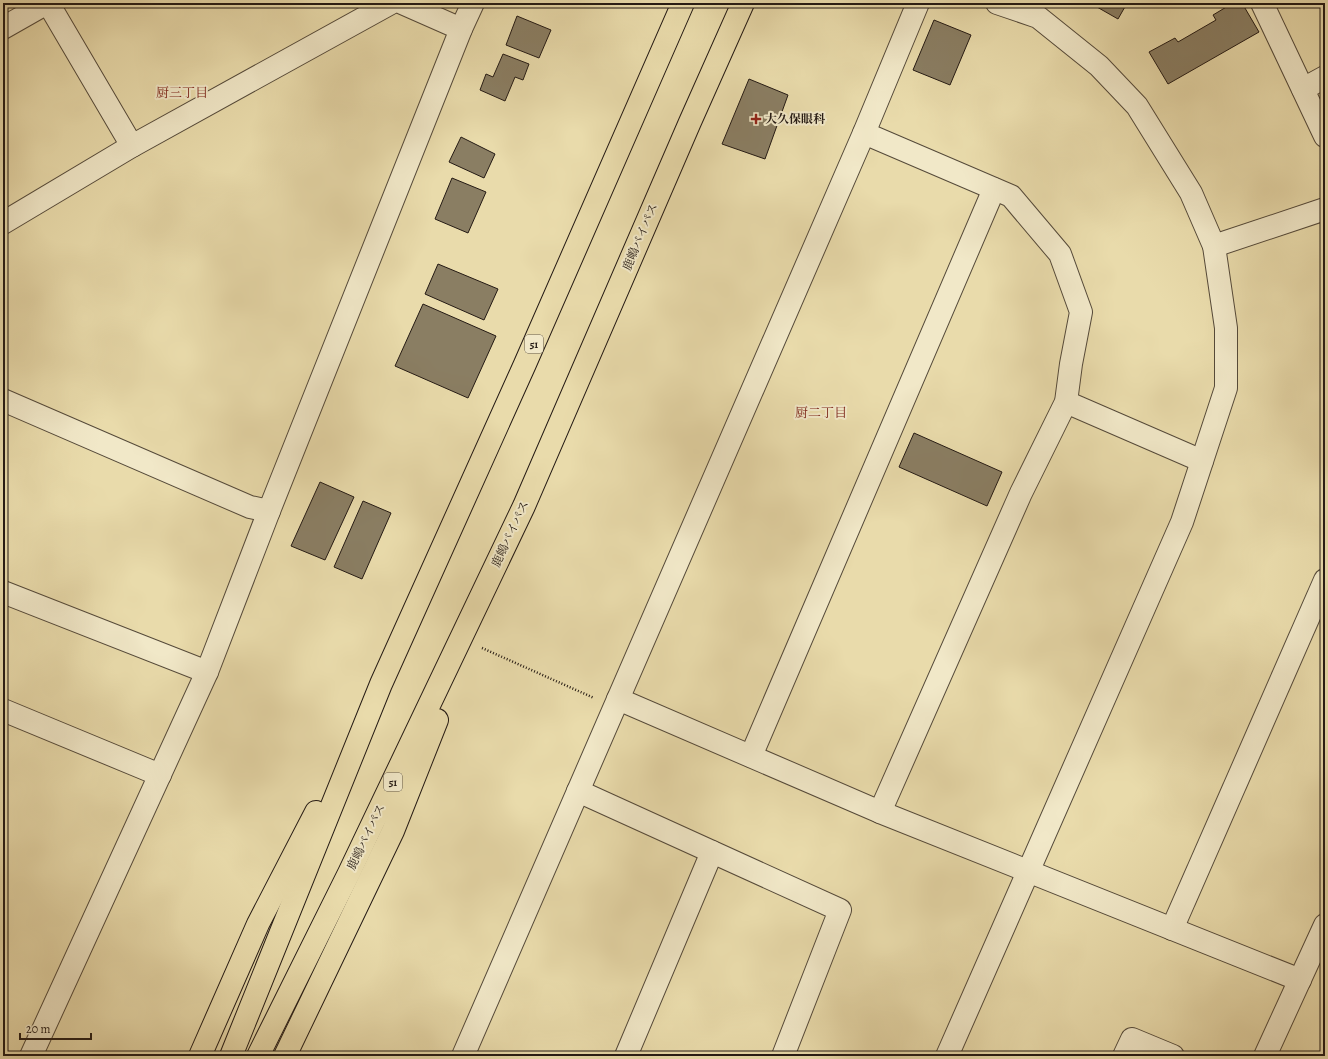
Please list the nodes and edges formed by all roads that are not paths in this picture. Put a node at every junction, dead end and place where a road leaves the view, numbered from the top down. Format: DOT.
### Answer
graph roads {
  1 [pos="47,3"];
  2 [pos="391,3"];
  3 [pos="402,3"];
  4 [pos="473,3"];
  5 [pos="683,3"];
  6 [pos="743,3"];
  7 [pos="918,3"];
  8 [pos="997,3"];
  9 [pos="1262,3"];
  10 [pos="3,28"];
  11 [pos="461,29"];
  12 [pos="1325,77"];
  13 [pos="1303,88"];
  14 [pos="864,133"];
  15 [pos="1325,136"];
  16 [pos="132,146"];
  17 [pos="994,189"];
  18 [pos="1325,209"];
  19 [pos="3,223"];
  20 [pos="1214,246"];
  21 [pos="3,400"];
  22 [pos="1066,402"];
  23 [pos="1202,462"];
  24 [pos="524,506"];
  25 [pos="269,511"];
  26 [pos="1325,580"];
  27 [pos="3,592"];
  28 [pos="207,672"];
  29 [pos="381,684"];
  30 [pos="616,703"];
  31 [pos="3,710"];
  32 [pos="751,756"];
  33 [pos="160,775"];
  34 [pos="578,791"];
  35 [pos="880,812"];
  36 [pos="712,852"];
  37 [pos="1028,871"];
  38 [pos="1325,925"];
  39 [pos="1172,929"];
  40 [pos="1300,980"];
  41 [pos="31,1056"];
  42 [pos="200,1056"];
  43 [pos="231,1056"];
  44 [pos="258,1056"];
  45 [pos="285,1056"];
  46 [pos="462,1056"];
  47 [pos="626,1056"];
  48 [pos="783,1056"];
  49 [pos="947,1056"];
  50 [pos="1124,1056"];
  51 [pos="1173,1056"];
  52 [pos="1265,1056"];
  1 -- 10 [label="street"];
  1 -- 16 [label="street"];
  2 -- 16 [label="street"];
  3 -- 11 [label="street"];
  4 -- 11 [label="street"];
  5 -- 29 [label="highway, 51"];
  6 -- 24 [label="highway, 鹿嶋バイパス / 51"];
  7 -- 14 [label="street"];
  8 -- 20 [label="street"];
  9 -- 13 [label="street"];
  11 -- 25 [label="street"];
  12 -- 13 [label="street"];
  13 -- 15 [label="street"];
  14 -- 17 [label="street"];
  14 -- 30 [label="street"];
  16 -- 19 [label="street"];
  17 -- 22 [label="street"];
  17 -- 32 [label="street"];
  18 -- 20 [label="street"];
  20 -- 23 [label="street"];
  21 -- 25 [label="street"];
  22 -- 23 [label="street"];
  22 -- 35 [label="street"];
  23 -- 37 [label="street"];
  24 -- 44 [label="highway, 鹿嶋バイパス / 51"];
  24 -- 45 [label="highway, 51"];
  25 -- 28 [label="street"];
  26 -- 39 [label="street"];
  27 -- 28 [label="street"];
  28 -- 33 [label="street"];
  29 -- 42 [label="highway, 51"];
  29 -- 43 [label="highway, 51"];
  30 -- 32 [label="street"];
  30 -- 34 [label="street"];
  31 -- 33 [label="street"];
  32 -- 35 [label="street"];
  33 -- 41 [label="street"];
  34 -- 36 [label="street"];
  34 -- 46 [label="street"];
  35 -- 37 [label="street"];
  36 -- 47 [label="street"];
  36 -- 48 [label="street"];
  37 -- 39 [label="street"];
  37 -- 49 [label="street"];
  38 -- 40 [label="street"];
  39 -- 40 [label="street"];
  40 -- 52 [label="street"];
  50 -- 51 [label="street"];
}
